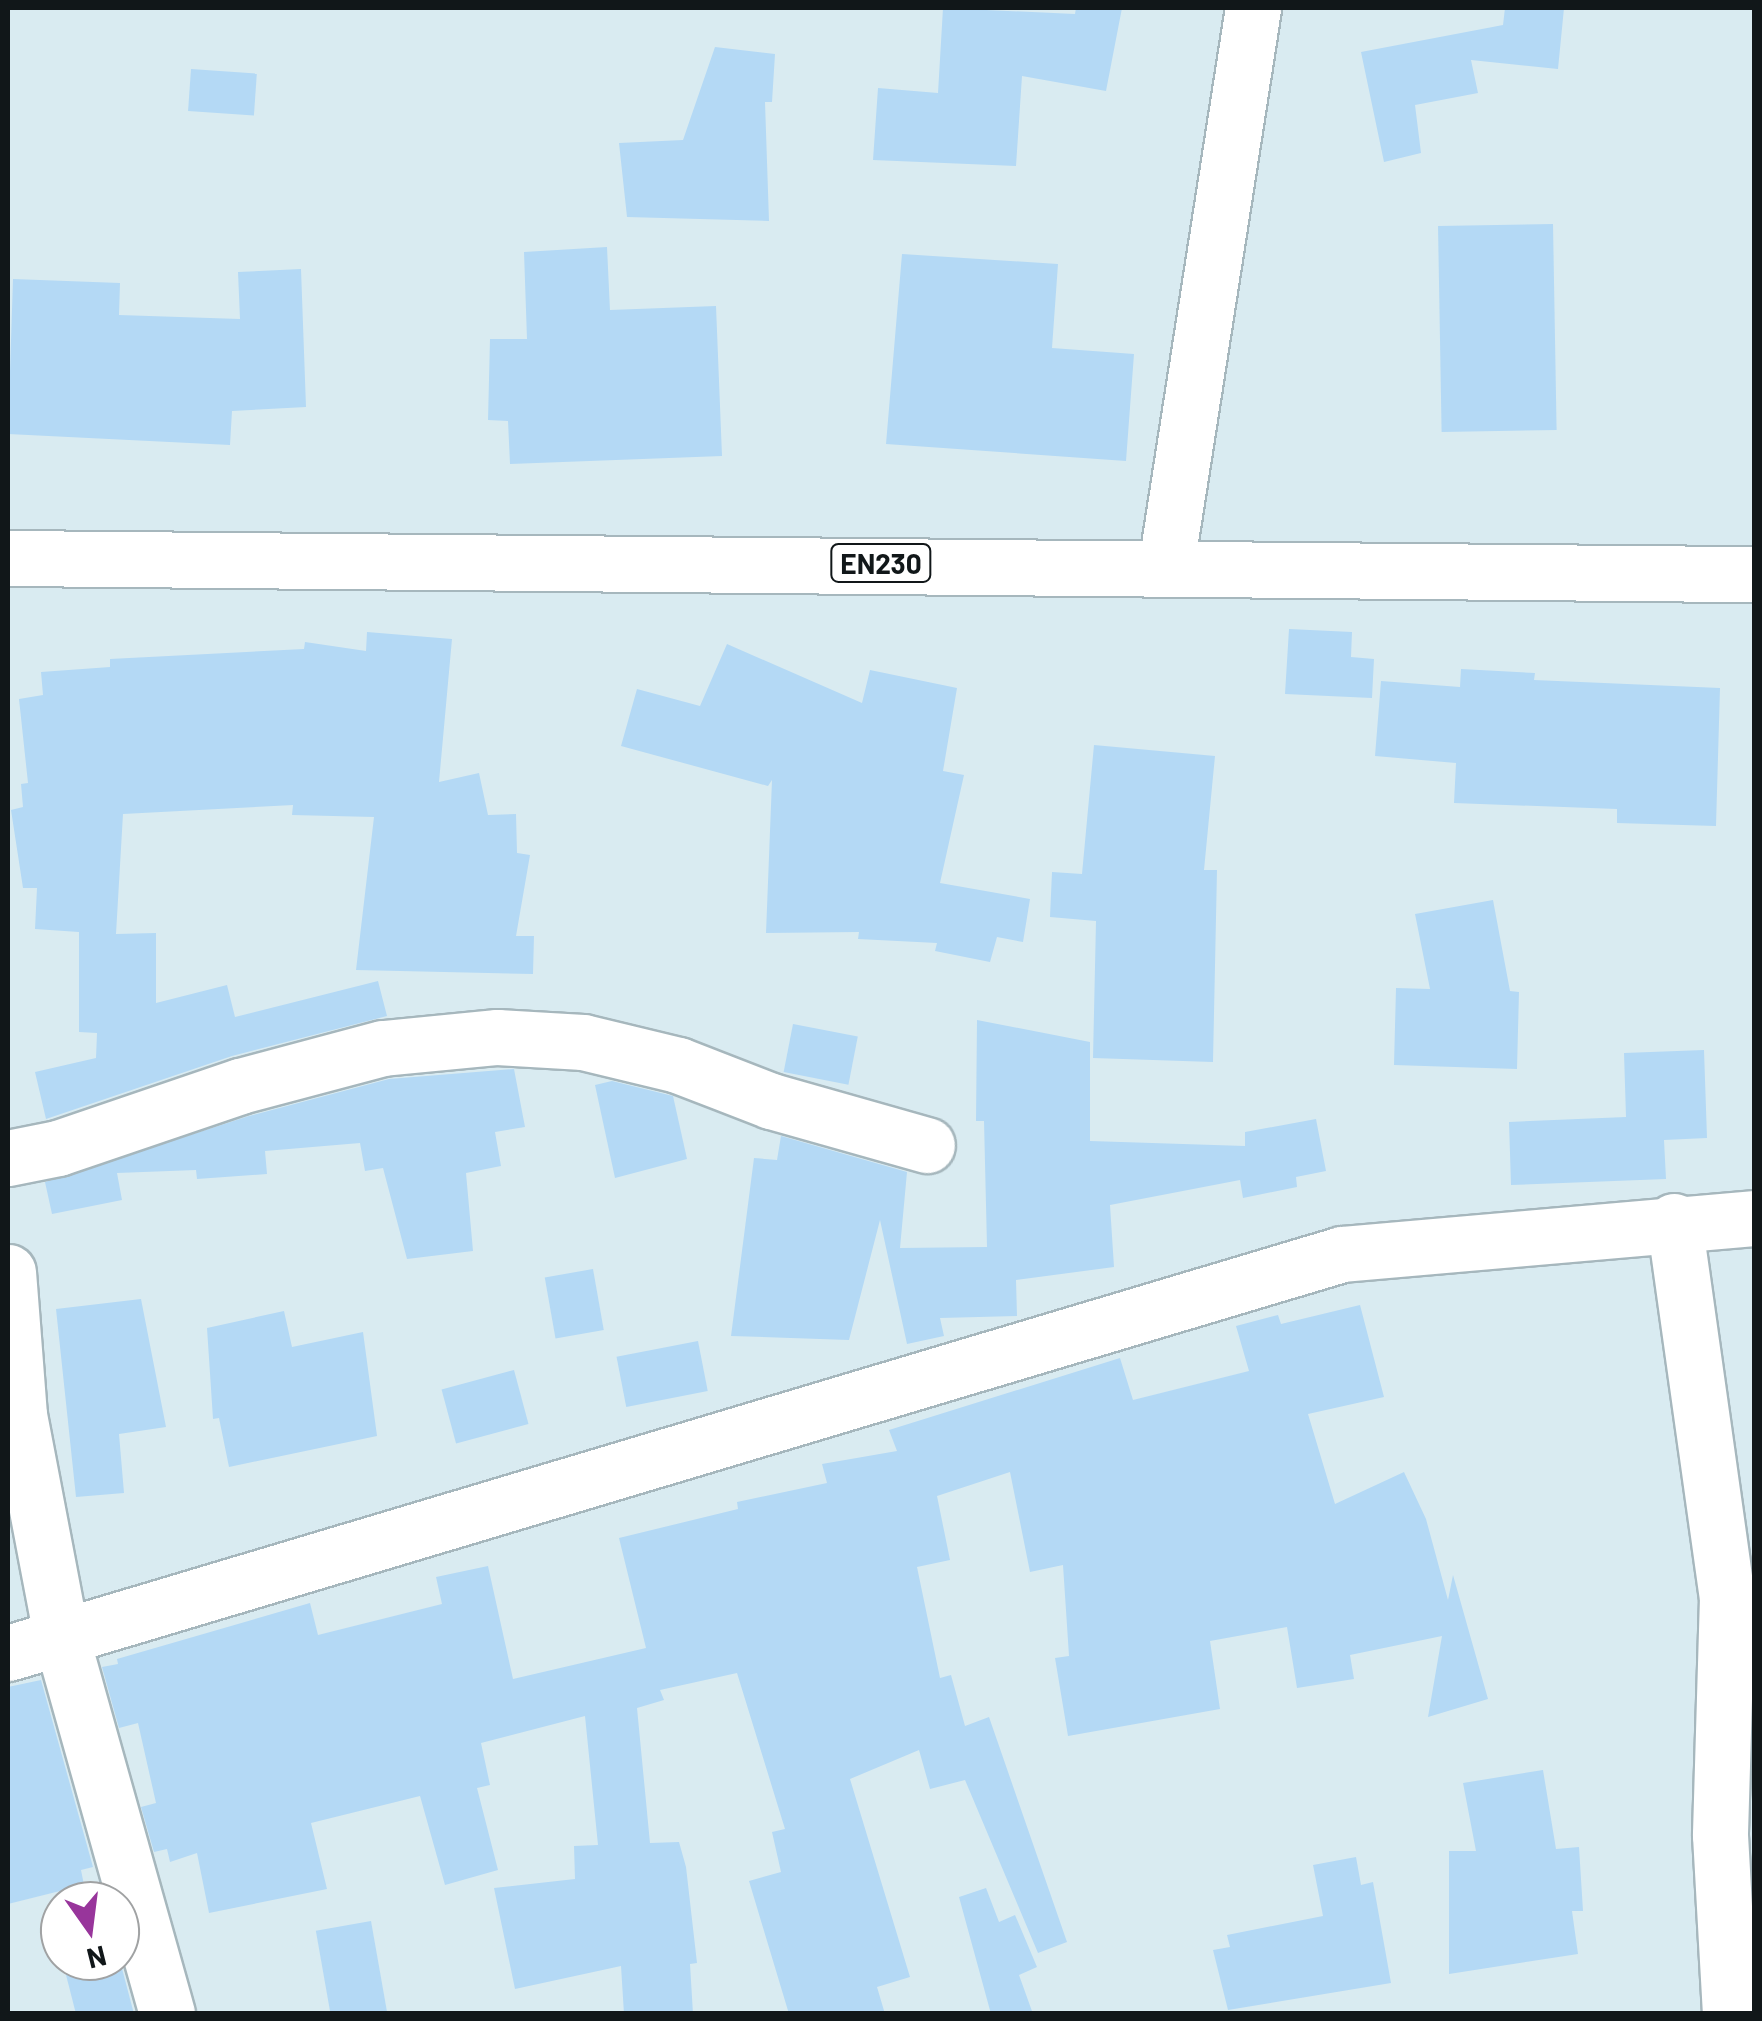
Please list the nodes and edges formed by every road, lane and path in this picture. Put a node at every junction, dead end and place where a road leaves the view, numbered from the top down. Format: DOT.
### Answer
graph roads {
  1 [pos="1253,8"];
  2 [pos="8,558"];
  3 [pos="1166,565"];
  4 [pos="1754,574"];
  5 [pos="927,1145"];
  6 [pos="8,1158"];
  7 [pos="1754,1218"];
  8 [pos="1674,1221"];
  9 [pos="8,1272"];
  10 [pos="62,1640"];
  11 [pos="8,1653"];
  12 [pos="166,2014"];
  13 [pos="1730,2014"];
  1 -- 3 [label="street"];
  2 -- 3 [label="street, EN230"];
  3 -- 4 [label="street, EN230"];
  5 -- 6 [label="street"];
  7 -- 8 [label="street"];
  8 -- 10 [label="street"];
  8 -- 13 [label="street"];
  9 -- 10 [label="street"];
  10 -- 11 [label="street"];
  10 -- 12 [label="street"];
}
